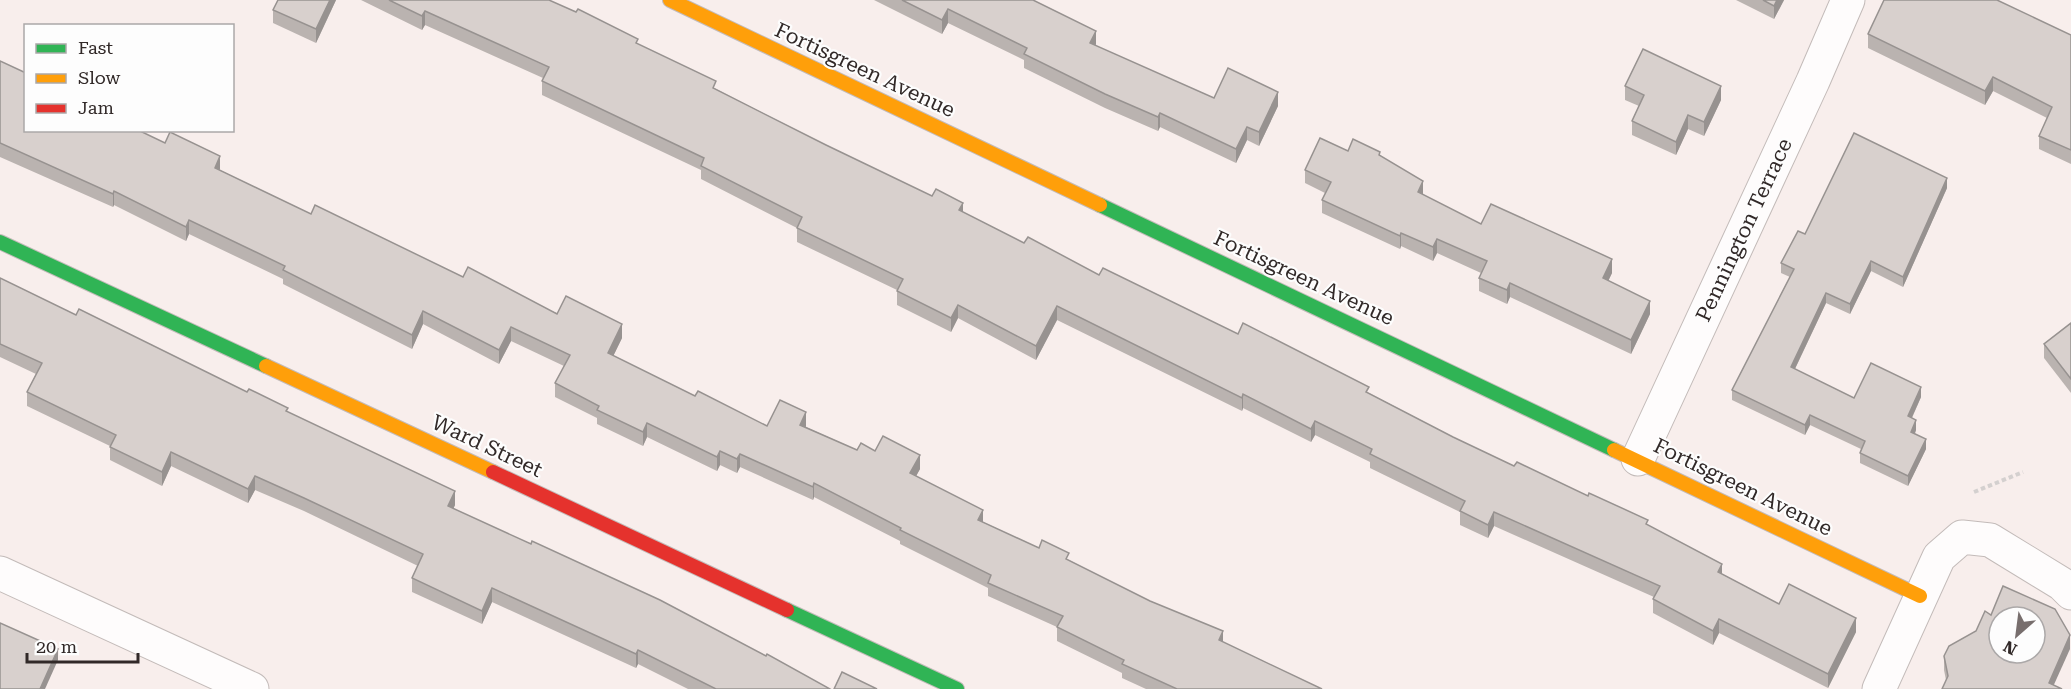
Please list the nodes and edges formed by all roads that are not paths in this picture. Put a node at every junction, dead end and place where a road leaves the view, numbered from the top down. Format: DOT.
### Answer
graph roads {
  1 [pos="670,0"];
  2 [pos="1848,0"];
  3 [pos="0,242"];
  4 [pos="1638,459"];
  5 [pos="0,573"];
  6 [pos="2071,592"];
  7 [pos="1920,596"];
  8 [pos="252,689"];
  9 [pos="957,689"];
  10 [pos="1879,689"];
  1 -- 4 [label="street, Fortisgreen Avenue"];
  2 -- 4 [label="street, Pennington Terrace"];
  3 -- 9 [label="street, Ward Street"];
  4 -- 7 [label="street, Fortisgreen Avenue"];
  5 -- 8 [label="street"];
  6 -- 7 [label="street"];
  7 -- 10 [label="street"];
}
